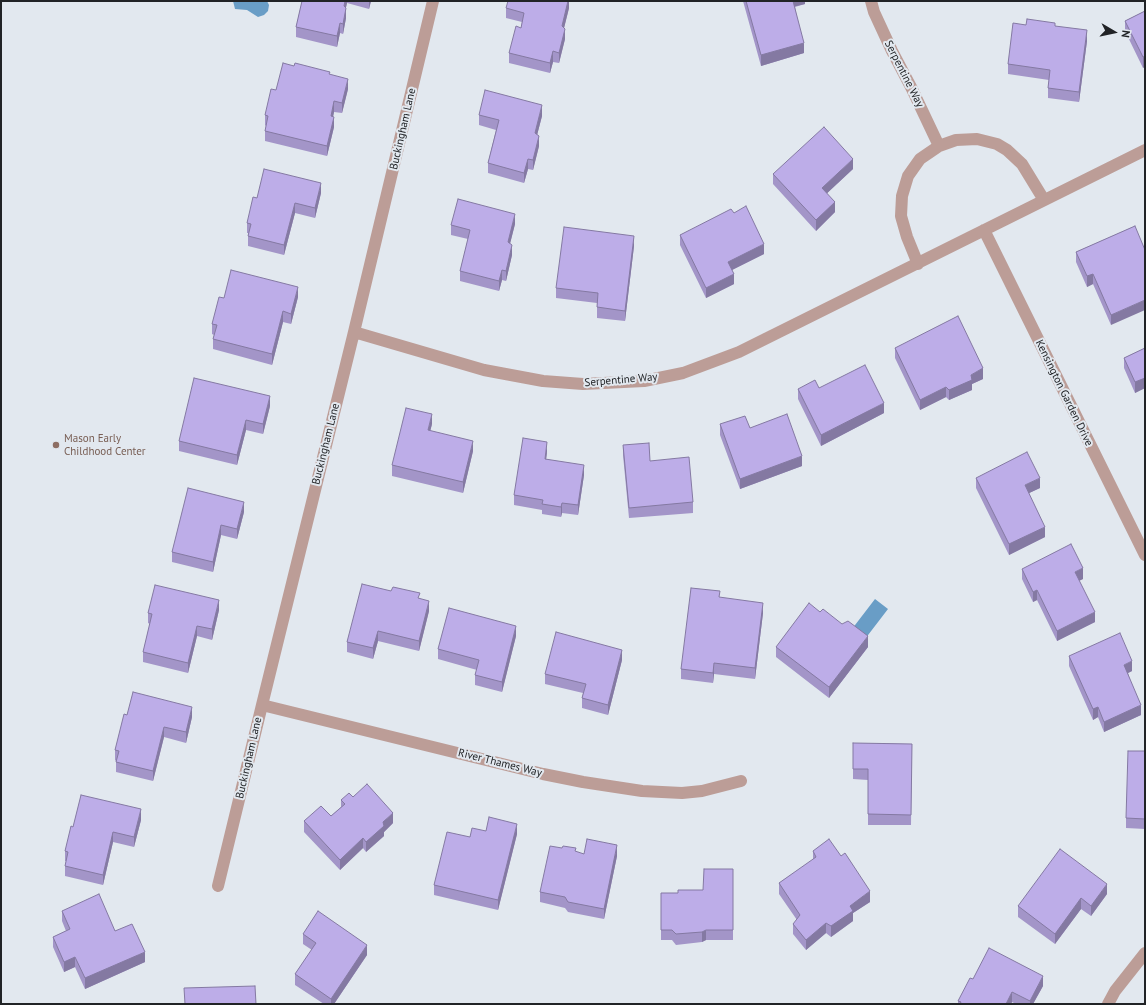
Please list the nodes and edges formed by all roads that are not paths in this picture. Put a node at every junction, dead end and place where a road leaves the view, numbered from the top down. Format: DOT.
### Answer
graph roads {
  1 [pos="433,1"];
  2 [pos="872,1"];
  3 [pos="939,146"];
  4 [pos="1145,150"];
  5 [pos="1044,200"];
  6 [pos="984,230"];
  7 [pos="918,264"];
  8 [pos="354,332"];
  9 [pos="1145,555"];
  10 [pos="262,705"];
  11 [pos="740,781"];
  12 [pos="218,886"];
  13 [pos="1145,953"];
  14 [pos="1108,1004"];
  1 -- 8 [label="street, Buckingham Lane"];
  2 -- 3 [label="street, Serpentine Way"];
  3 -- 5 [label="street"];
  3 -- 7 [label="street"];
  4 -- 5 [label="street, Serpentine Way"];
  5 -- 6 [label="street, Serpentine Way"];
  6 -- 7 [label="street, Serpentine Way"];
  6 -- 9 [label="street, Kensington Garden Drive"];
  7 -- 8 [label="street, Serpentine Way"];
  8 -- 10 [label="street, Buckingham Lane"];
  10 -- 11 [label="street, River Thames Way"];
  10 -- 12 [label="street, Buckingham Lane"];
  13 -- 14 [label="street"];
}
